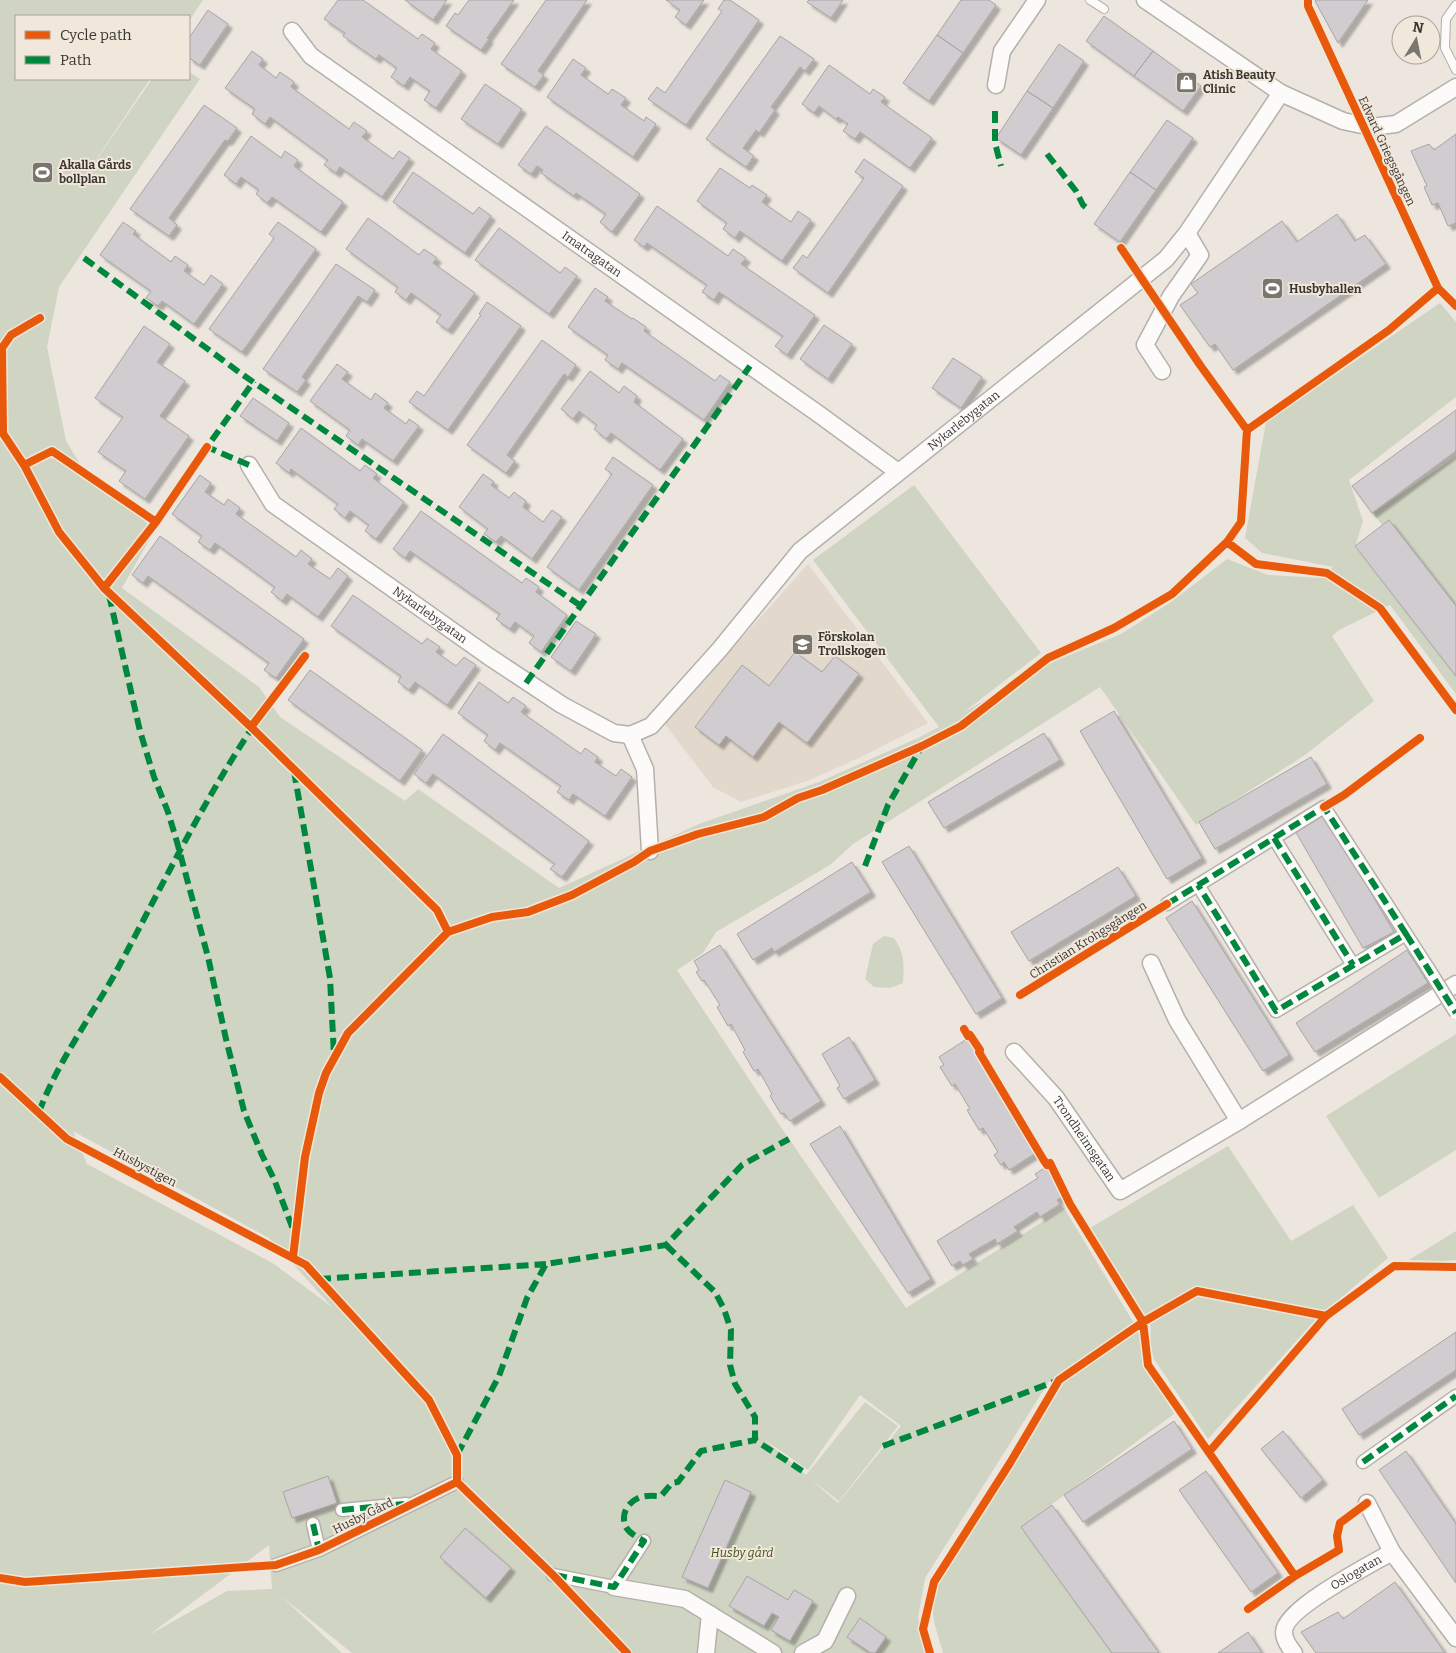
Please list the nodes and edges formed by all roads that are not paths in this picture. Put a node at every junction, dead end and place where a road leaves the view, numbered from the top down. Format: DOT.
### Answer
graph roads {
  1 [pos="1037,0"];
  2 [pos="1090,0"];
  3 [pos="1145,0"];
  4 [pos="1456,4"];
  5 [pos="1104,9"];
  6 [pos="292,31"];
  7 [pos="1456,70"];
  8 [pos="996,85"];
  9 [pos="1456,87"];
  10 [pos="1281,93"];
  11 [pos="1187,233"];
  12 [pos="1162,371"];
  13 [pos="249,465"];
  14 [pos="898,472"];
  15 [pos="630,735"];
  16 [pos="1274,838"];
  17 [pos="650,851"];
  18 [pos="1198,885"];
  19 [pos="1167,904"];
  20 [pos="1406,934"];
  21 [pos="1151,963"];
  22 [pos="1353,965"];
  23 [pos="1456,984"];
  24 [pos="1456,1013"];
  25 [pos="1014,1052"];
  26 [pos="1239,1121"];
  27 [pos="1456,1396"];
  28 [pos="1363,1462"];
  29 [pos="457,1482"];
  30 [pos="414,1503"];
  31 [pos="1368,1503"];
  32 [pos="342,1510"];
  33 [pos="313,1524"];
  34 [pos="644,1541"];
  35 [pos="319,1550"];
  36 [pos="1392,1552"];
  37 [pos="276,1565"];
  38 [pos="553,1575"];
  39 [pos="614,1587"];
  40 [pos="847,1596"];
  41 [pos="710,1614"];
  42 [pos="1456,1638"];
  43 [pos="760,1650"];
  44 [pos="706,1653"];
  45 [pos="803,1653"];
  46 [pos="1294,1653"];
  1 -- 8 [label="street"];
  2 -- 5 [label="lane"];
  3 -- 10 [label="street"];
  4 -- 7 [label="lane"];
  6 -- 14 [label="street, Imatragatan"];
  9 -- 10 [label="street"];
  10 -- 11 [label="street, Nykarlebygatan"];
  11 -- 12 [label="street"];
  11 -- 14 [label="street, Nykarlebygatan"];
  13 -- 15 [label="street, Nykarlebygatan"];
  14 -- 15 [label="street, Nykarlebygatan"];
  15 -- 17 [label="street"];
  16 -- 18 [label="street"];
  16 -- 20 [label="street"];
  16 -- 22 [label="street"];
  18 -- 19 [label="street"];
  18 -- 22 [label="street"];
  20 -- 22 [label="street"];
  20 -- 24 [label="street, bridge"];
  21 -- 26 [label="street"];
  23 -- 26 [label="street, Trondheimsgatan"];
  25 -- 26 [label="street, Trondheimsgatan"];
  27 -- 28 [label="street"];
  29 -- 30 [label="street, Husby Gård"];
  30 -- 32 [label="street"];
  30 -- 35 [label="street, Husby Gård"];
  31 -- 36 [label="street"];
  33 -- 35 [label="street"];
  34 -- 39 [label="street"];
  35 -- 37 [label="street, Husby Gård"];
  36 -- 42 [label="street, Oslogatan"];
  36 -- 46 [label="street, Oslogatan"];
  38 -- 39 [label="street"];
  39 -- 41 [label="street"];
  40 -- 45 [label="street"];
  41 -- 43 [label="street"];
  41 -- 44 [label="street"];
}
